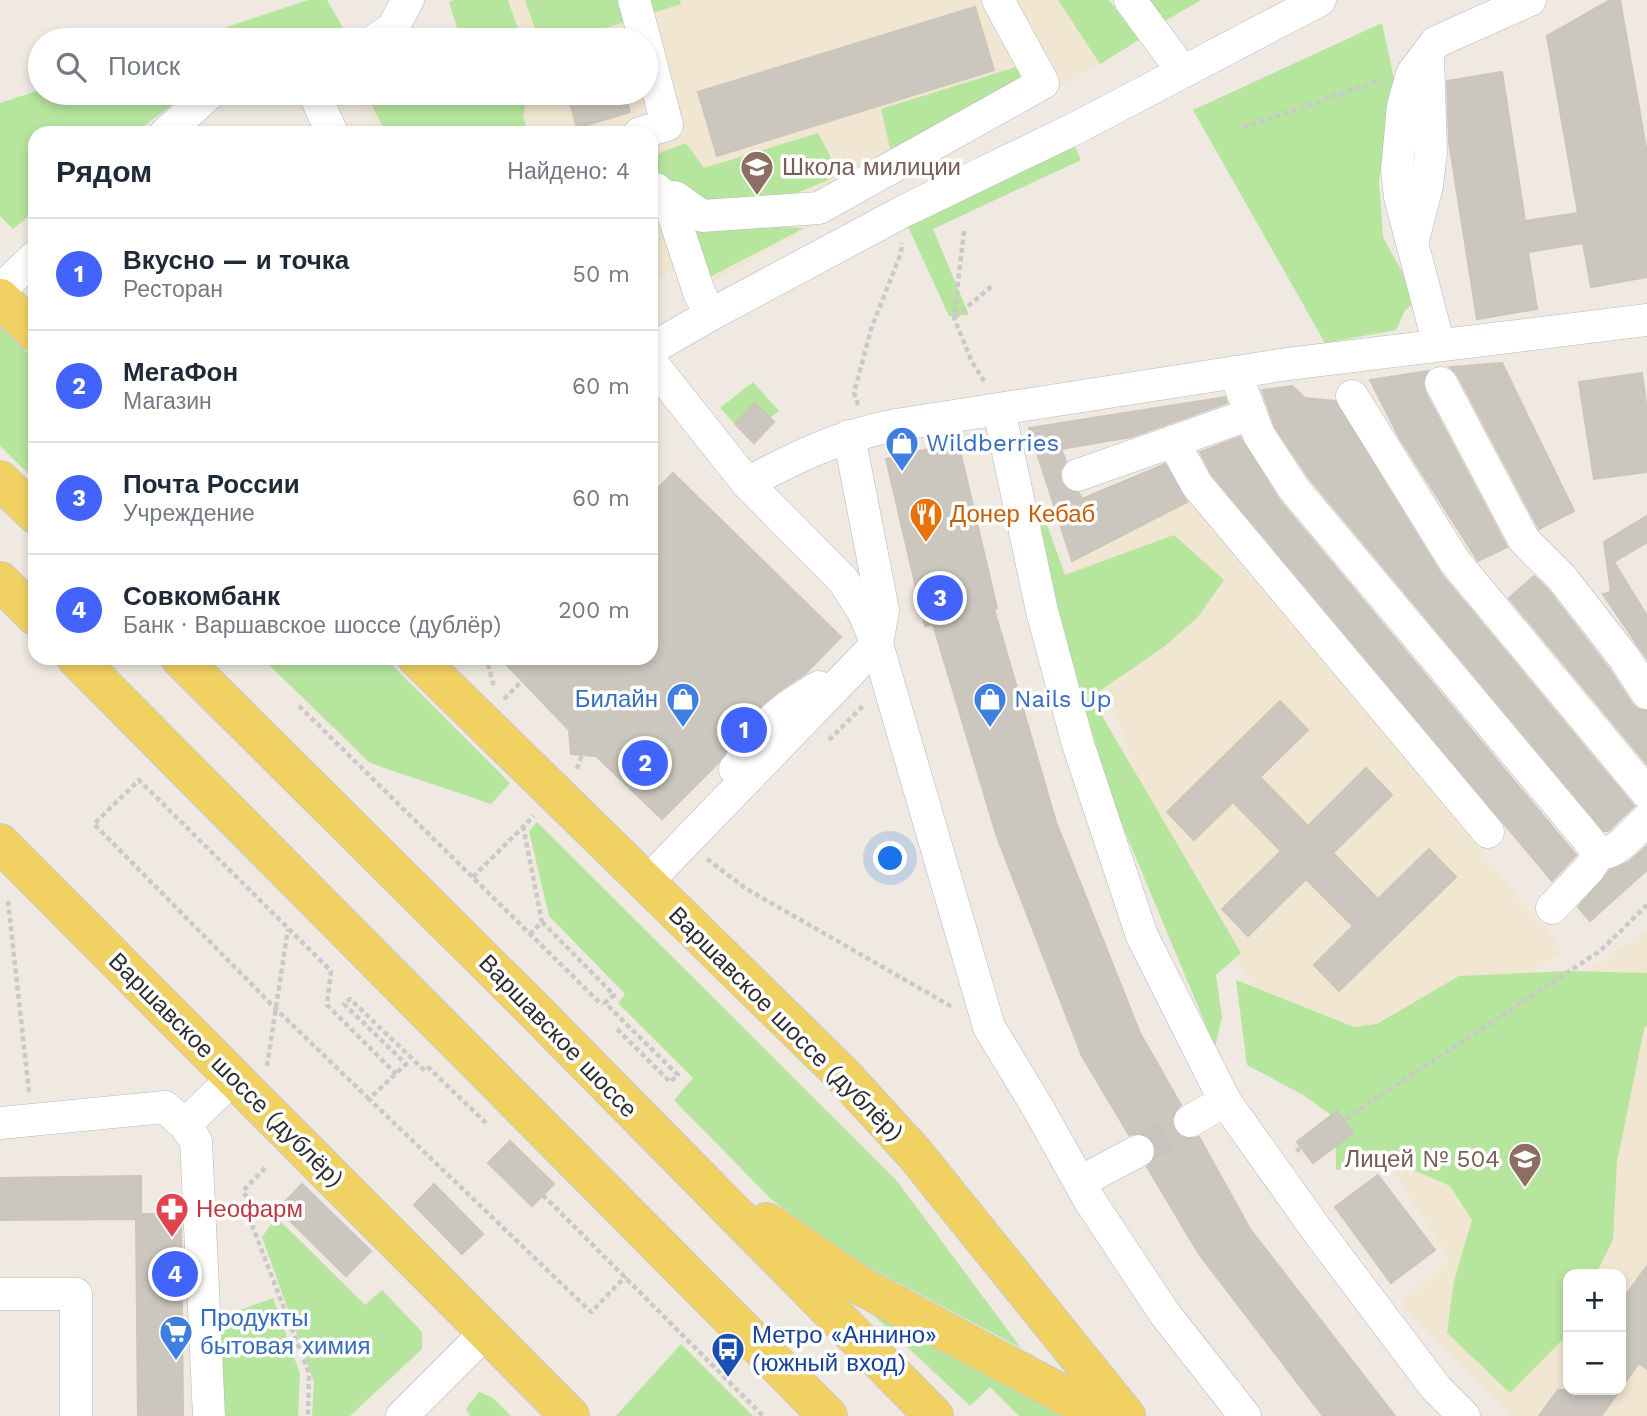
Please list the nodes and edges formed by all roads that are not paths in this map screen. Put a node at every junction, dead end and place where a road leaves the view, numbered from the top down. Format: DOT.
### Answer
graph roads {
  1 [pos="408,0"];
  2 [pos="634,0"];
  3 [pos="998,0"];
  4 [pos="1130,0"];
  5 [pos="1320,0"];
  6 [pos="1530,0"];
  7 [pos="393,28"];
  8 [pos="641,28"];
  9 [pos="1183,72"];
  10 [pos="658,91"];
  11 [pos="197,105"];
  12 [pos="319,105"];
  13 [pos="174,126"];
  14 [pos="329,126"];
  15 [pos="658,128"];
  16 [pos="659,192"];
  17 [pos="28,264"];
  18 [pos="0,290"];
  19 [pos="0,298"];
  20 [pos="710,314"];
  21 [pos="1647,320"];
  22 [pos="28,325"];
  23 [pos="658,345"];
  24 [pos="1439,345"];
  25 [pos="658,371"];
  26 [pos="1235,372"];
  27 [pos="1441,383"];
  28 [pos="1352,396"];
  29 [pos="999,410"];
  30 [pos="1251,414"];
  31 [pos="858,433"];
  32 [pos="1173,441"];
  33 [pos="1078,475"];
  34 [pos="0,480"];
  35 [pos="747,482"];
  36 [pos="28,507"];
  37 [pos="0,581"];
  38 [pos="28,609"];
  39 [pos="876,627"];
  40 [pos="83,665"];
  41 [pos="187,665"];
  42 [pos="424,665"];
  43 [pos="1647,693"];
  44 [pos="1647,793"];
  45 [pos="1647,819"];
  46 [pos="1488,832"];
  47 [pos="0,843"];
  48 [pos="1600,852"];
  49 [pos="655,874"];
  50 [pos="1552,908"];
  51 [pos="233,1078"];
  52 [pos="1225,1101"];
  53 [pos="1190,1121"];
  54 [pos="0,1123"];
  55 [pos="185,1125"];
  56 [pos="650,1129"];
  57 [pos="1138,1152"];
  58 [pos="1080,1182"];
  59 [pos="0,1294"];
  60 [pos="486,1332"];
  61 [pos="76,1416"];
  62 [pos="209,1416"];
  63 [pos="402,1416"];
  64 [pos="570,1416"];
  65 [pos="828,1416"];
  66 [pos="934,1416"];
  67 [pos="1103,1416"];
  68 [pos="1126,1416"];
  69 [pos="1245,1416"];
  70 [pos="1464,1416"];
  1 -- 7 [label="street"];
  2 -- 8 [label="street"];
  3 -- 16 [label="street"];
  4 -- 9 [label="street"];
  5 -- 9 [label="street"];
  6 -- 24 [label="street"];
  9 -- 20 [label="street"];
  10 -- 15 [label="street"];
  11 -- 13 [label="street"];
  12 -- 14 [label="street"];
  16 -- 20 [label="street"];
  17 -- 18 [label="street"];
  19 -- 22 [label="main road"];
  20 -- 23 [label="street"];
  21 -- 24 [label="street"];
  24 -- 26 [label="street"];
  25 -- 35 [label="street"];
  26 -- 29 [label="street"];
  26 -- 30 [label="street"];
  27 -- 43 [label="street"];
  28 -- 44 [label="street"];
  29 -- 31 [label="street"];
  29 -- 52 [label="street"];
  30 -- 32 [label="street"];
  30 -- 48 [label="street"];
  31 -- 35 [label="street"];
  31 -- 39 [label="street"];
  32 -- 33 [label="street"];
  32 -- 46 [label="street"];
  34 -- 36 [label="main road"];
  35 -- 39 [label="street"];
  37 -- 38 [label="main road"];
  39 -- 49 [label="street"];
  39 -- 49 [label="street"];
  39 -- 58 [label="street"];
  40 -- 65 [label="main road"];
  41 -- 56 [label="main road, Варшавское шоссе"];
  42 -- 49 [label="main road, Варшавское шоссе (дублёр)"];
  45 -- 48 [label="street"];
  47 -- 51 [label="main road, Варшавское шоссе (дублёр)"];
  48 -- 50 [label="street"];
  49 -- 68 [label="main road, Варшавское шоссе (дублёр)"];
  51 -- 55 [label="street"];
  51 -- 60 [label="main road, Варшавское шоссе (дублёр)"];
  52 -- 53 [label="street"];
  52 -- 70 [label="street"];
  54 -- 55 [label="street"];
  55 -- 62 [label="street"];
  56 -- 66 [label="main road, Варшавское шоссе"];
  56 -- 67 [label="main road"];
  57 -- 58 [label="street"];
  58 -- 69 [label="street"];
  59 -- 61 [label="street"];
  60 -- 63 [label="street"];
  60 -- 64 [label="main road, Варшавское шоссе (дублёр)"];
}
